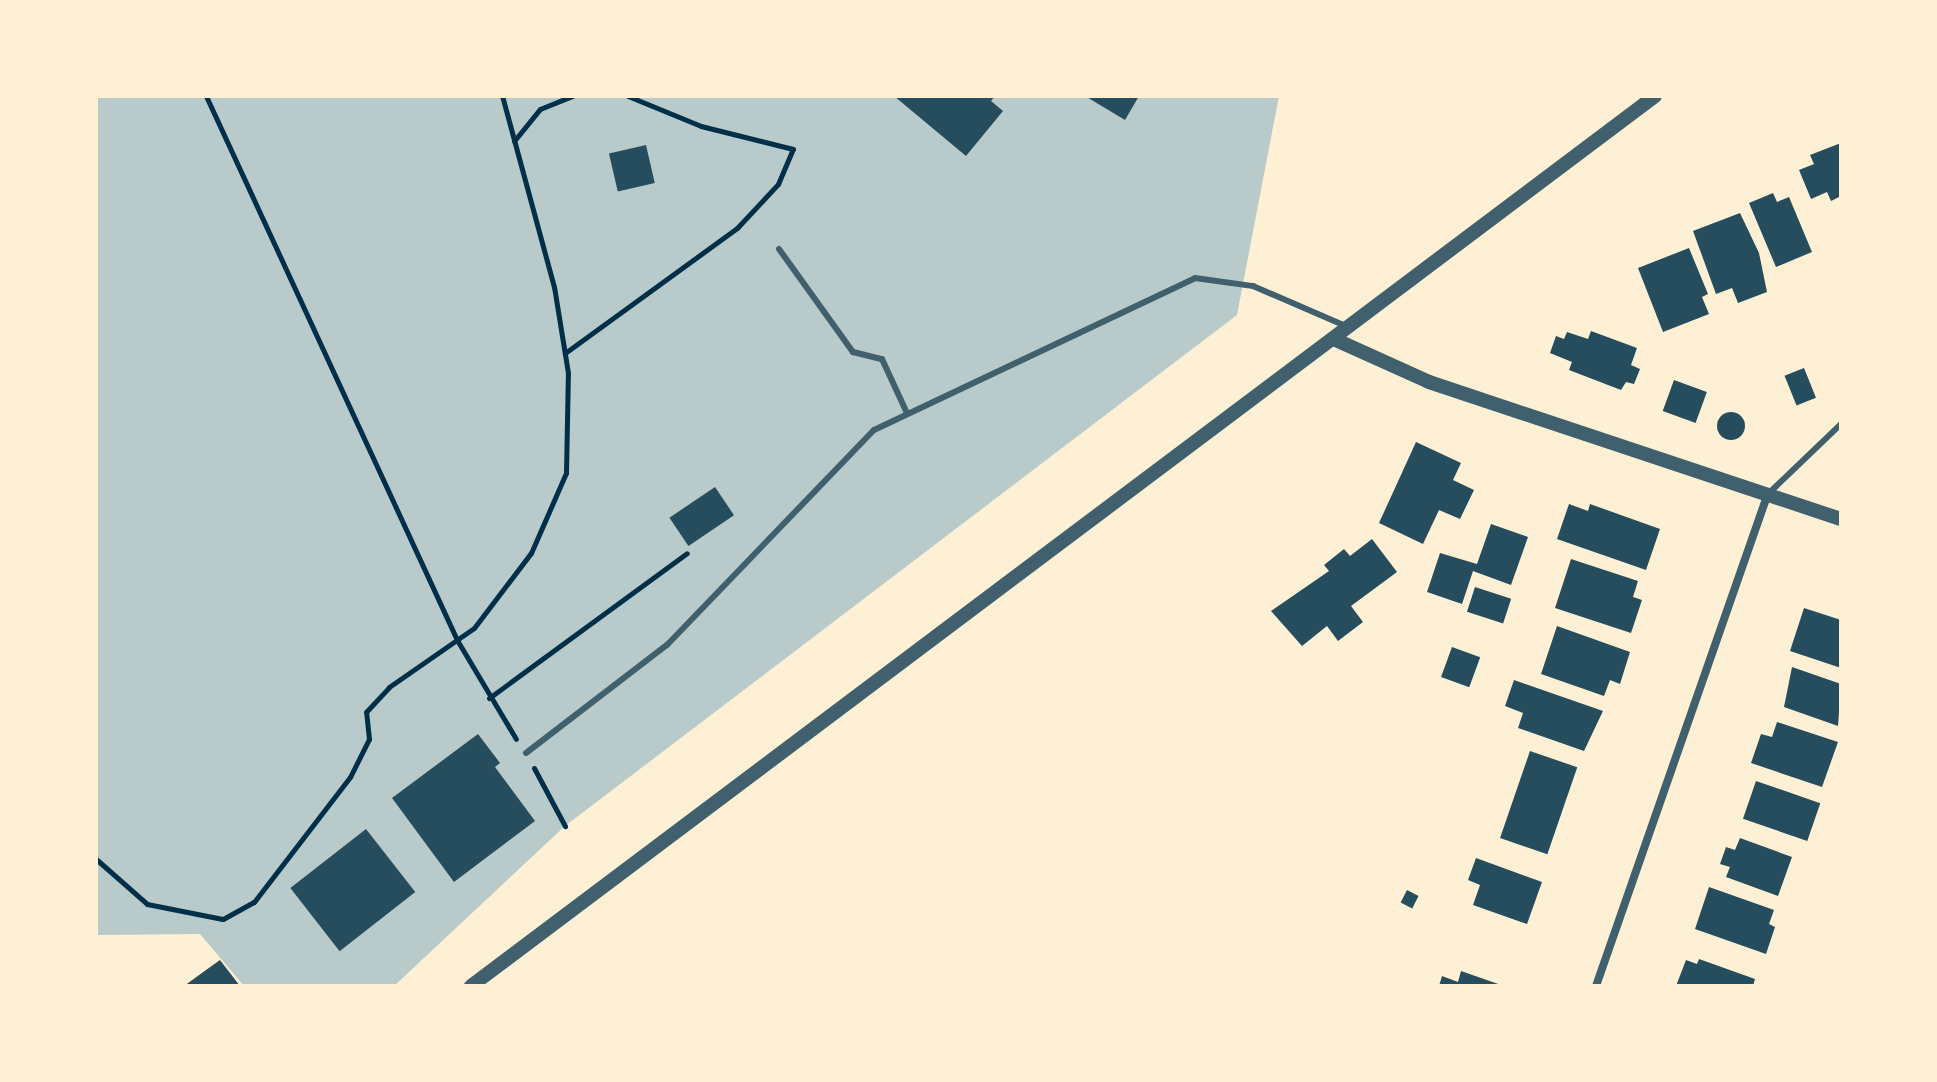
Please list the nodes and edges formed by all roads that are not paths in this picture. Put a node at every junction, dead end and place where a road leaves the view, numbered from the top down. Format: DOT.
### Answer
graph roads {
  1 [pos="1655,96"];
  2 [pos="779,249"];
  3 [pos="1352,328"];
  4 [pos="1336,340"];
  5 [pos="907,413"];
  6 [pos="1841,424"];
  7 [pos="1767,496"];
  8 [pos="1841,519"];
  9 [pos="526,753"];
  10 [pos="471,986"];
  11 [pos="1596,986"];
  1 -- 3 [label="street"];
  2 -- 5 [label="lane"];
  3 -- 4 [label="street"];
  3 -- 5 [label="lane"];
  4 -- 7 [label="street"];
  4 -- 10 [label="street"];
  5 -- 9 [label="lane"];
  6 -- 7 [label="lane"];
  7 -- 8 [label="street"];
  7 -- 11 [label="street"];
}
